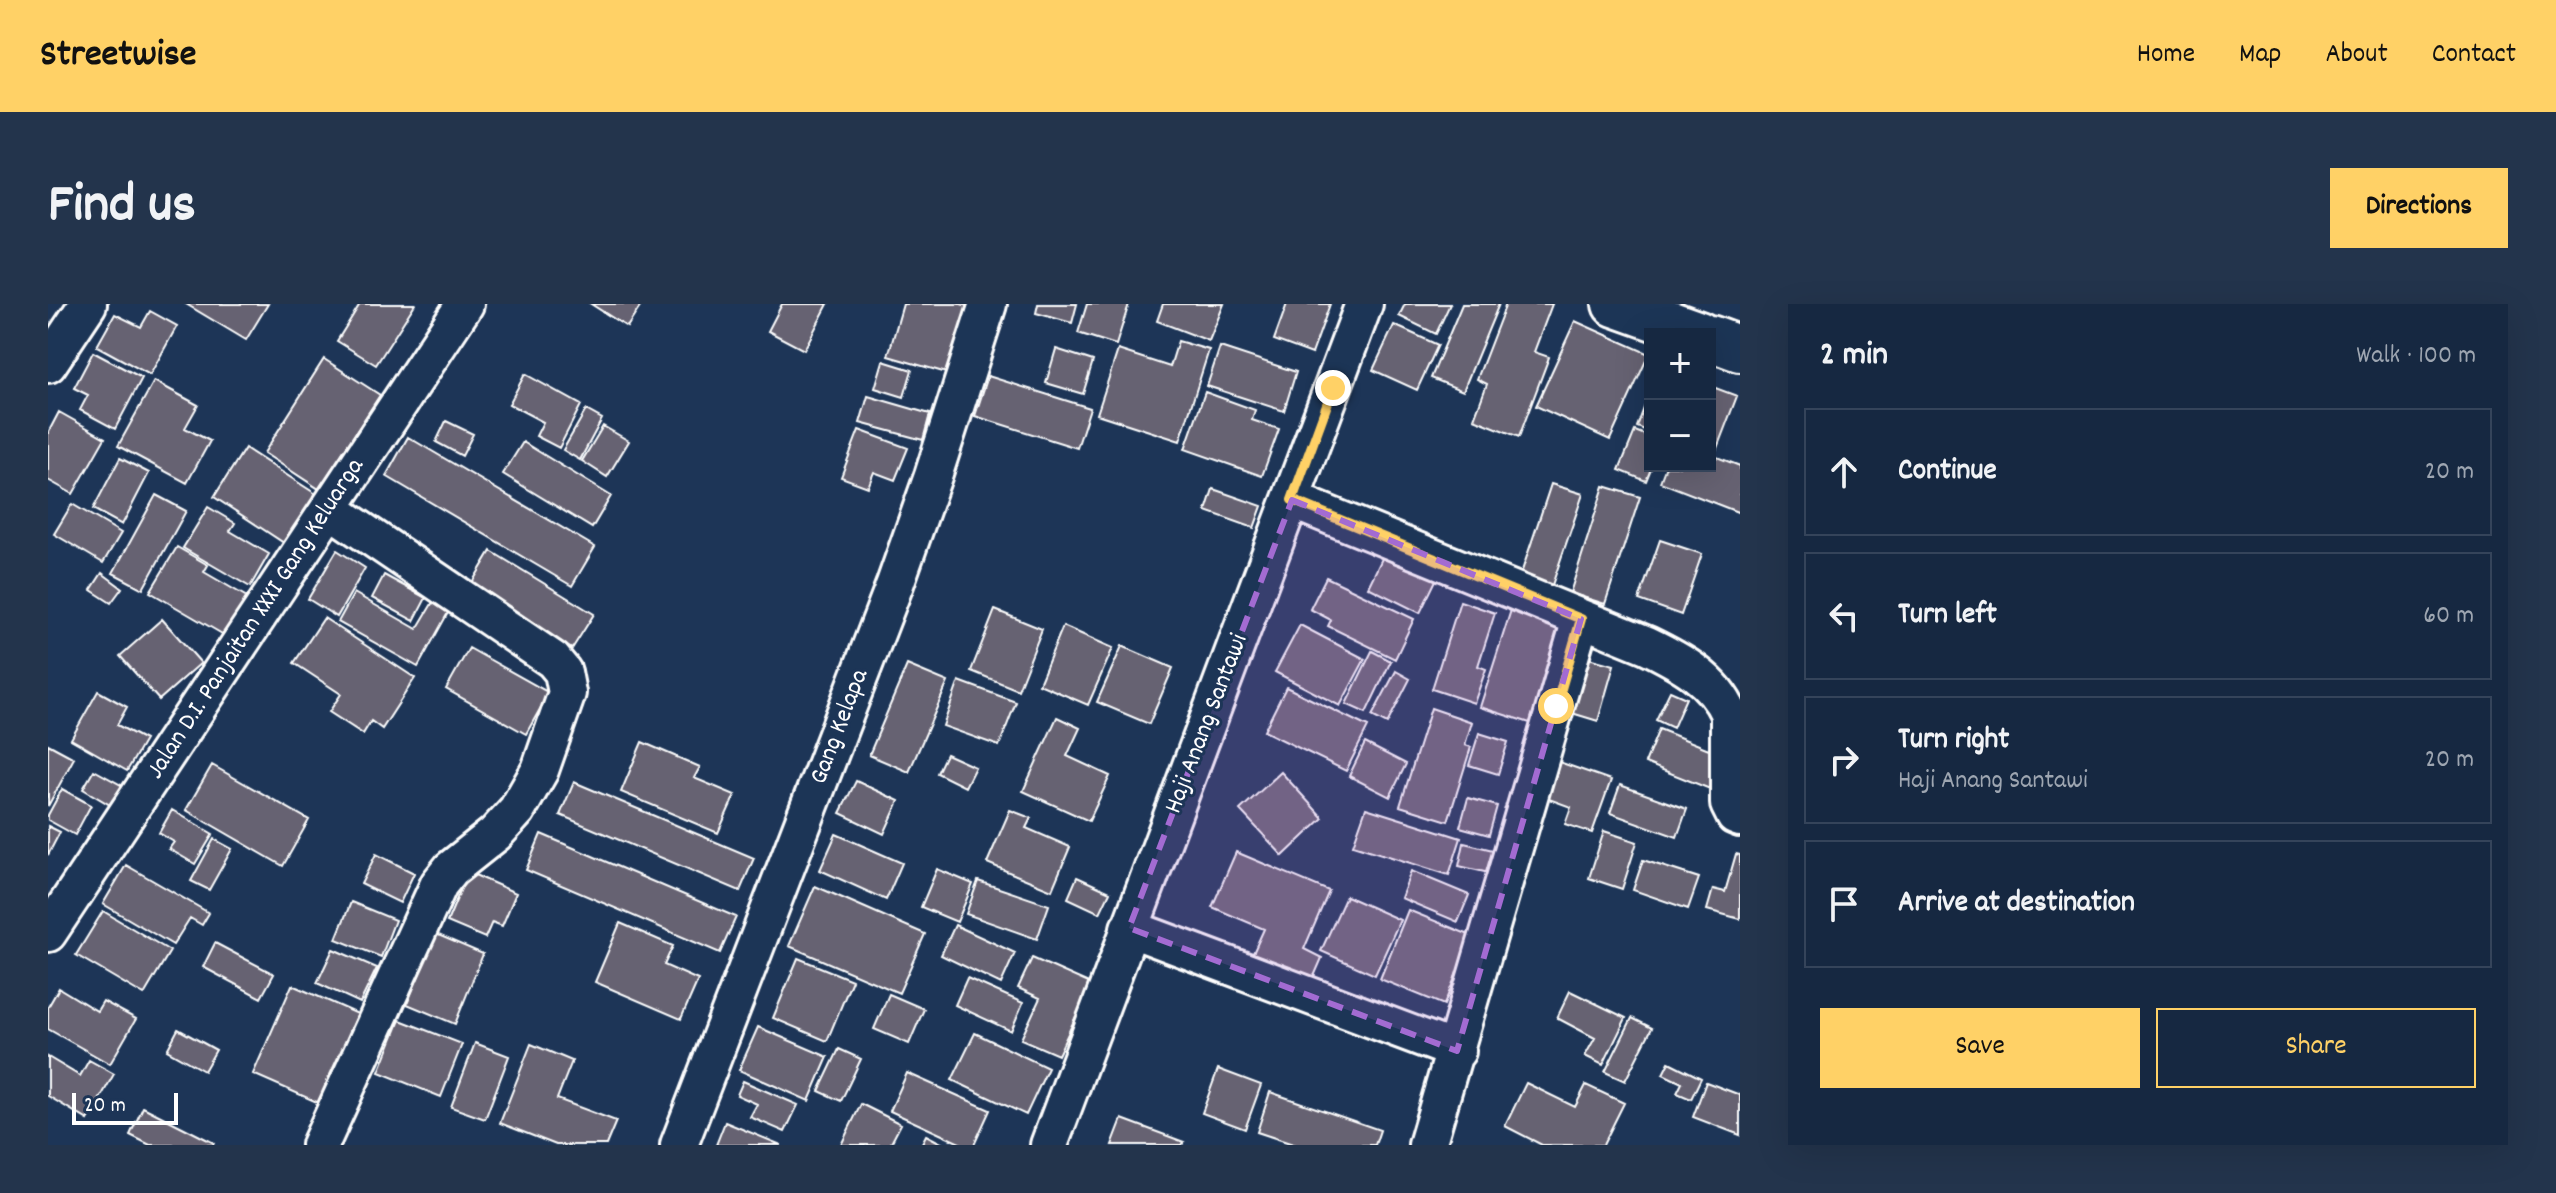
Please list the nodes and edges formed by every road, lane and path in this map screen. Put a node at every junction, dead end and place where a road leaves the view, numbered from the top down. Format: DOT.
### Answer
graph roads {
  1 [pos="88,304"];
  2 [pos="465,304"];
  3 [pos="988,304"];
  4 [pos="1364,304"];
  5 [pos="1615,304"];
  6 [pos="1682,328"];
  7 [pos="1716,340"];
  8 [pos="1740,349"];
  9 [pos="48,364"];
  10 [pos="1292,500"];
  11 [pos="330,509"];
  12 [pos="1581,619"];
  13 [pos="1740,818"];
  14 [pos="1129,928"];
  15 [pos="48,933"];
  16 [pos="1457,1051"];
  17 [pos="320,1145"];
  18 [pos="679,1145"];
  19 [pos="1049,1145"];
  20 [pos="1427,1145"];
  1 -- 9 [label="street"];
  2 -- 11 [label="street, Jalan D.I. Panjaitan XXXI Gang Keluarga"];
  3 -- 18 [label="street, Gang Kelapa"];
  4 -- 10 [label="street, Haji Anang Santawi"];
  5 -- 6 [label="street"];
  7 -- 8 [label="street"];
  10 -- 12 [label="street"];
  10 -- 14 [label="street, Haji Anang Santawi"];
  11 -- 15 [label="street, Jalan D.I. Panjaitan XXXI Gang Keluarga"];
  11 -- 17 [label="street"];
  12 -- 13 [label="street"];
  12 -- 16 [label="street"];
  14 -- 16 [label="street"];
  14 -- 19 [label="street, Haji Anang Santawi"];
  16 -- 20 [label="street"];
}
